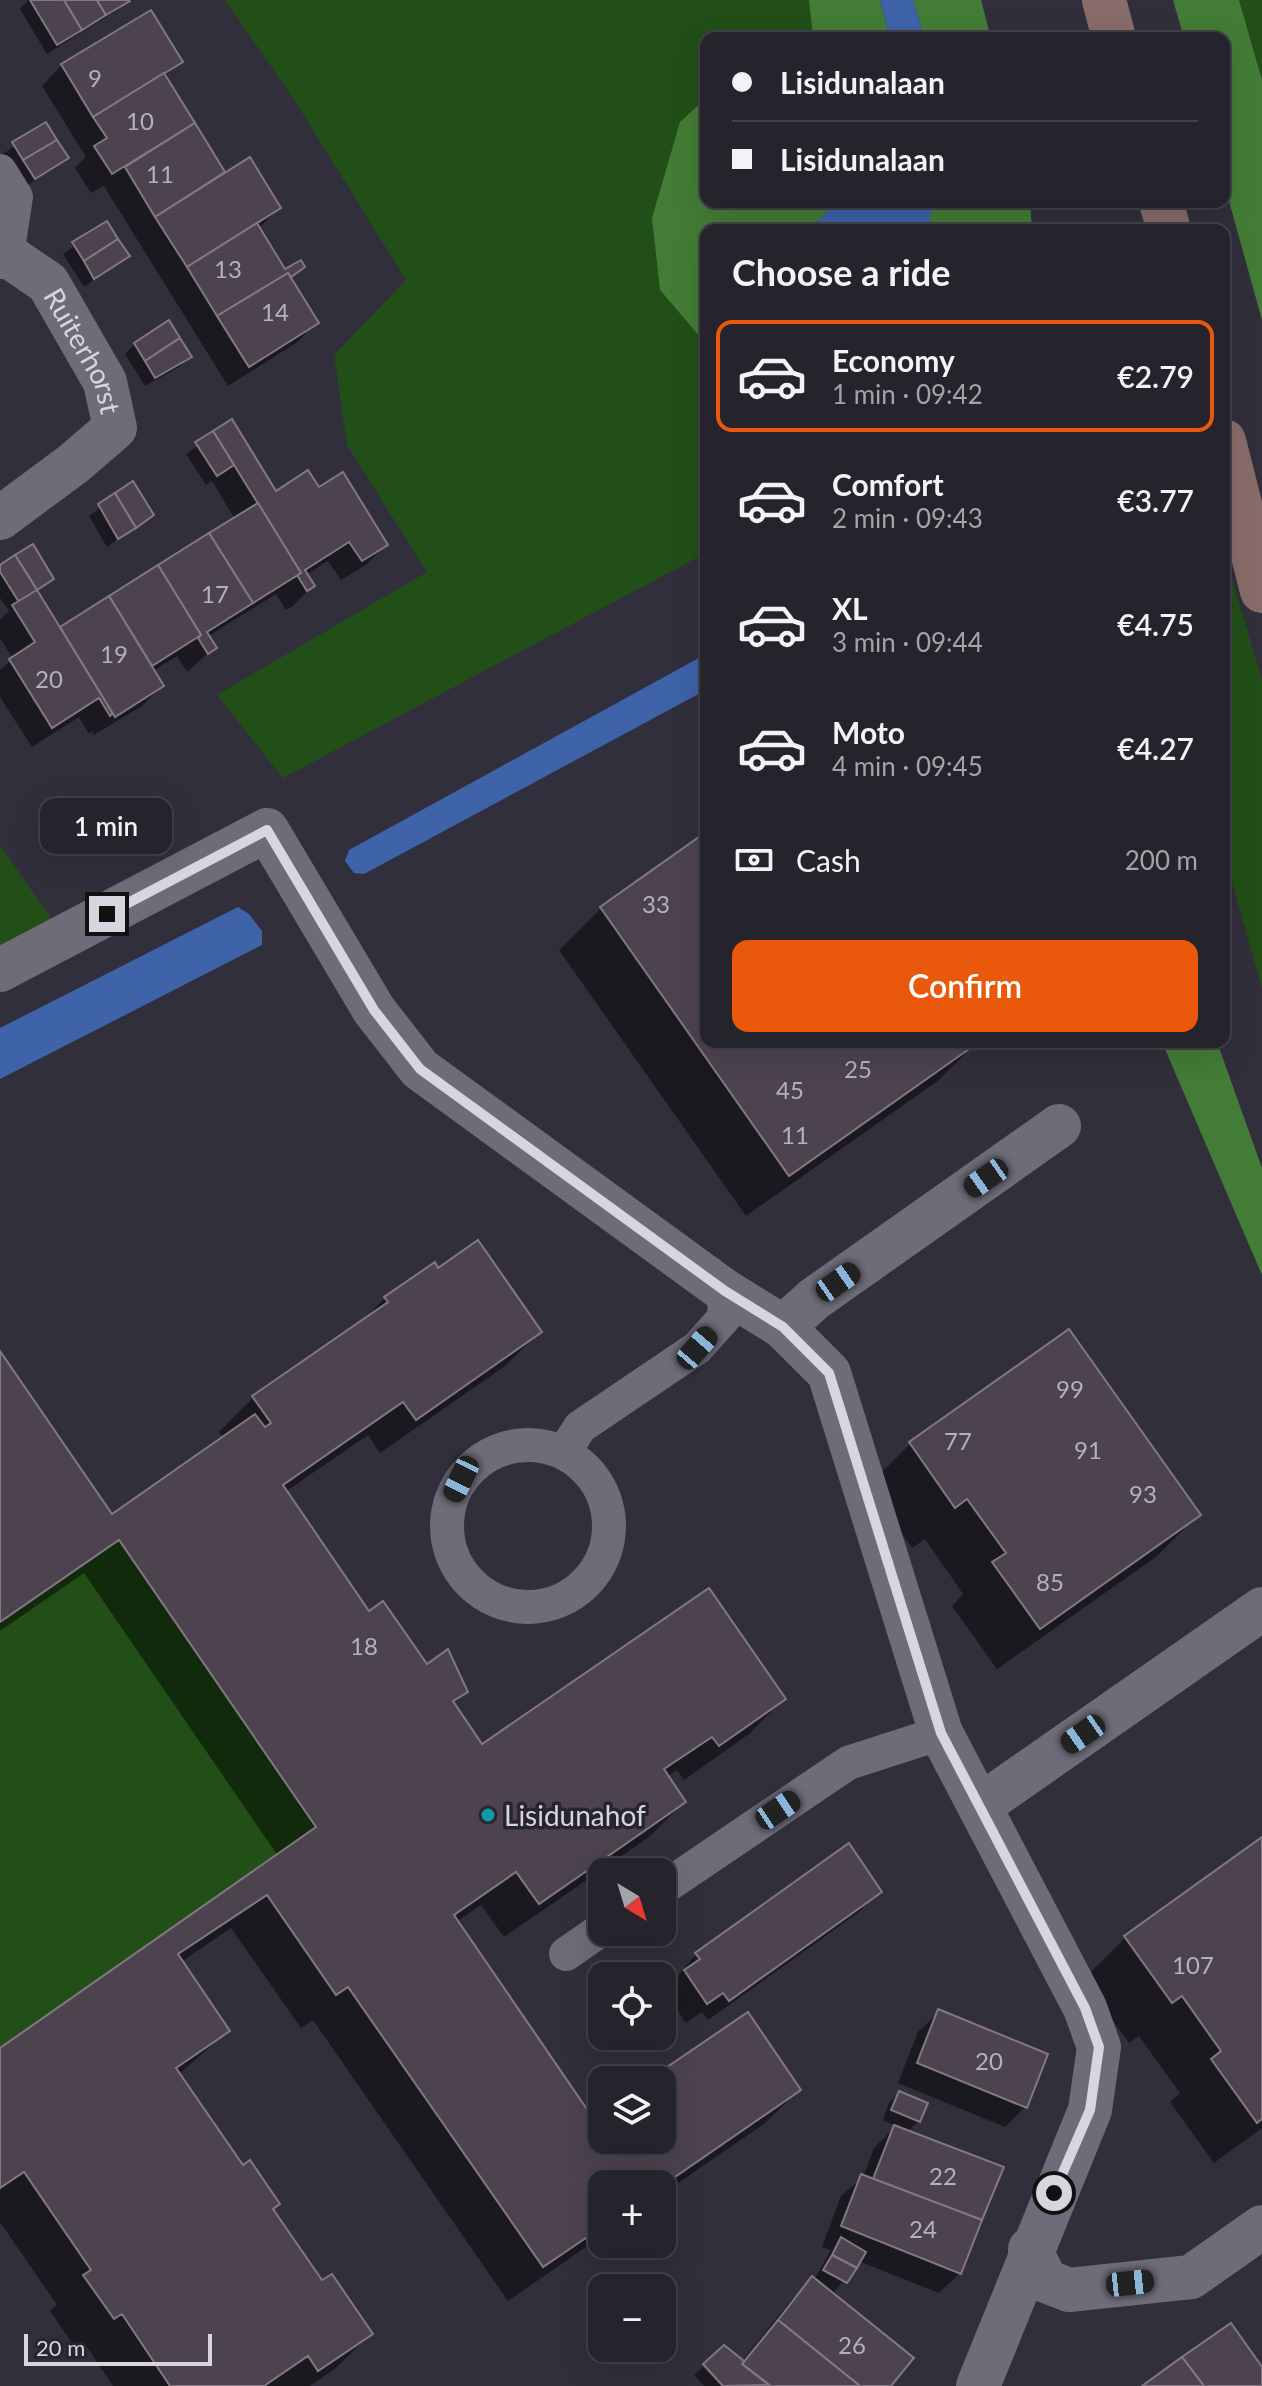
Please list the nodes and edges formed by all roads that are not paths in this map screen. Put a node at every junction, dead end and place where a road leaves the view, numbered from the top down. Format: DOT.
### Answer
graph roads {
  1 [pos="1104,0"];
  2 [pos="1112,32"];
  3 [pos="0,171"];
  4 [pos="3,256"];
  5 [pos="1230,465"];
  6 [pos="0,518"];
  7 [pos="1262,591"];
  8 [pos="0,970"];
  9 [pos="1059,1126"];
  10 [pos="725,1291"];
  11 [pos="783,1327"];
  12 [pos="565,1451"];
  13 [pos="1262,1609"];
  14 [pos="941,1733"];
  15 [pos="981,1805"];
  16 [pos="676,1880"];
  17 [pos="588,1939"];
  18 [pos="566,1954"];
  19 [pos="1262,2227"];
  20 [pos="1030,2249"];
  21 [pos="978,2386"];
  1 -- 2 [label="main road"];
  3 -- 4 [label="lane"];
  4 -- 6 [label="street, Ruiterhorst"];
  5 -- 7 [label="main road"];
  8 -- 10 [label="street"];
  9 -- 11 [label="street"];
  10 -- 11 [label="street"];
  10 -- 12 [label="lane"];
  11 -- 14 [label="street"];
  12 -- 12 [label="lane"];
  13 -- 15 [label="street"];
  14 -- 15 [label="street"];
  14 -- 16 [label="lane"];
  15 -- 20 [label="street"];
  17 -- 18 [label="lane"];
  19 -- 20 [label="street"];
  20 -- 21 [label="street"];
}
